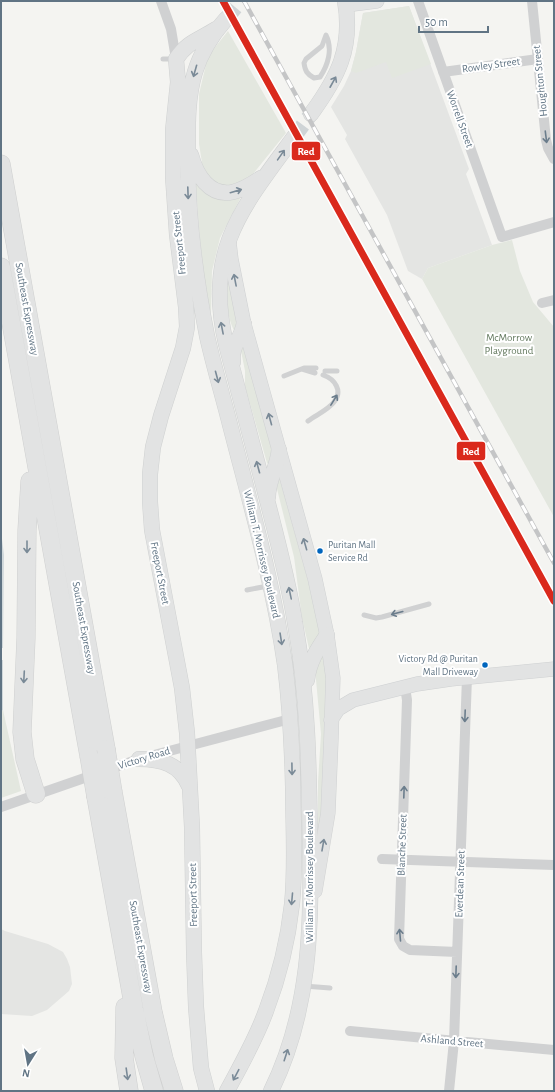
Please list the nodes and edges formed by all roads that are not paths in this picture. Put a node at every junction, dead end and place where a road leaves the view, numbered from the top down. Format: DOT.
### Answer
graph roads {
  1 [pos="161,1"];
  2 [pos="377,1"];
  3 [pos="418,1"];
  4 [pos="532,1"];
  5 [pos="345,3"];
  6 [pos="326,35"];
  7 [pos="171,55"];
  8 [pos="538,59"];
  9 [pos="443,72"];
  10 [pos="177,90"];
  11 [pos="190,105"];
  12 [pos="311,114"];
  13 [pos="294,137"];
  14 [pos="188,140"];
  15 [pos="554,159"];
  16 [pos="1,164"];
  17 [pos="268,173"];
  18 [pos="1,208"];
  19 [pos="554,222"];
  20 [pos="230,235"];
  21 [pos="186,250"];
  22 [pos="1,267"];
  23 [pos="554,300"];
  24 [pos="542,303"];
  25 [pos="1,316"];
  26 [pos="244,324"];
  27 [pos="185,338"];
  28 [pos="208,339"];
  29 [pos="315,370"];
  30 [pos="337,371"];
  31 [pos="284,376"];
  32 [pos="234,377"];
  33 [pos="308,421"];
  34 [pos="279,450"];
  35 [pos="30,481"];
  36 [pos="269,508"];
  37 [pos="271,586"];
  38 [pos="247,590"];
  39 [pos="429,604"];
  40 [pos="364,615"];
  41 [pos="327,635"];
  42 [pos="554,669"];
  43 [pos="332,678"];
  44 [pos="467,678"];
  45 [pos="405,687"];
  46 [pos="353,700"];
  47 [pos="306,707"];
  48 [pos="290,719"];
  49 [pos="331,720"];
  50 [pos="187,746"];
  51 [pos="94,754"];
  52 [pos="139,759"];
  53 [pos="190,788"];
  54 [pos="36,794"];
  55 [pos="101,796"];
  56 [pos="1,807"];
  57 [pos="382,859"];
  58 [pos="402,860"];
  59 [pos="461,862"];
  60 [pos="554,865"];
  61 [pos="311,911"];
  62 [pos="457,952"];
  63 [pos="303,986"];
  64 [pos="330,988"];
  65 [pos="125,1007"];
  66 [pos="350,1031"];
  67 [pos="454,1041"];
  68 [pos="554,1050"];
  69 [pos="129,1091"];
  70 [pos="146,1091"];
  71 [pos="154,1091"];
  72 [pos="166,1091"];
  73 [pos="174,1091"];
  74 [pos="206,1091"];
  75 [pos="227,1091"];
  76 [pos="271,1091"];
  77 [pos="449,1091"];
  1 -- 7 [label="street"];
  2 -- 5 [label="main road"];
  3 -- 9 [label="street, Worrell Street"];
  4 -- 8 [label="street, Houghton Street"];
  12 -- 5 [label="main road, one-way"];
  6 -- 6 [label="lane"];
  7 -- 10 [label="main road, Freeport Street"];
  7 -- 11 [label="main road, William T. Morrissey Boulevard, one-way"];
  8 -- 9 [label="street, Rowley Street"];
  8 -- 15 [label="street, Houghton Street, one-way"];
  9 -- 19 [label="street, Worrell Street"];
  10 -- 11 [label="main road"];
  10 -- 21 [label="main road, Freeport Street"];
  11 -- 14 [label="main road, William T. Morrissey Boulevard"];
  17 -- 13 [label="main road, William T. Morrissey Boulevard, one-way"];
  14 -- 17 [label="main road, one-way"];
  14 -- 21 [label="main road, William T. Morrissey Boulevard, one-way"];
  16 -- 51 [label="highway, Southeast Expressway"];
  17 -- 20 [label="main road, William T. Morrissey Boulevard"];
  18 -- 51 [label="highway"];
  26 -- 20 [label="main road, one-way"];
  32 -- 20 [label="main road, William T. Morrissey Boulevard, one-way"];
  21 -- 27 [label="main road, Freeport Street"];
  21 -- 28 [label="main road, William T. Morrissey Boulevard"];
  22 -- 51 [label="highway"];
  23 -- 24 [label="street"];
  25 -- 35 [label="highway, Southeast Expressway"];
  26 -- 32 [label="main road"];
  34 -- 26 [label="main road, one-way"];
  27 -- 28 [label="main road"];
  27 -- 50 [label="main road, Freeport Street"];
  28 -- 37 [label="main road, William T. Morrissey Boulevard, one-way"];
  29 -- 31 [label="lane"];
  33 -- 30 [label="lane, one-way"];
  36 -- 32 [label="main road, William T. Morrissey Boulevard, one-way"];
  34 -- 36 [label="main road"];
  41 -- 34 [label="main road, one-way"];
  35 -- 51 [label="highway, Southeast Expressway"];
  35 -- 54 [label="highway, one-way"];
  47 -- 36 [label="main road, William T. Morrissey Boulevard, one-way"];
  37 -- 38 [label="lane"];
  37 -- 48 [label="main road, William T. Morrissey Boulevard, one-way"];
  39 -- 40 [label="lane, one-way"];
  41 -- 43 [label="main road"];
  41 -- 47 [label="main road"];
  42 -- 44 [label="main road"];
  43 -- 46 [label="main road"];
  43 -- 49 [label="main road"];
  44 -- 45 [label="main road"];
  44 -- 59 [label="street, Everdean Street, one-way"];
  45 -- 46 [label="main road"];
  58 -- 45 [label="street, Blanche Street, one-way"];
  46 -- 49 [label="main road"];
  47 -- 61 [label="main road, William T. Morrissey Boulevard"];
  48 -- 50 [label="street, Victory Road"];
  48 -- 75 [label="main road, William T. Morrissey Boulevard, one-way"];
  61 -- 49 [label="main road, one-way"];
  50 -- 52 [label="street, Victory Road"];
  50 -- 53 [label="main road, Freeport Street"];
  51 -- 55 [label="highway, Southeast Expressway, bridge"];
  51 -- 55 [label="highway, Southeast Expressway"];
  52 -- 53 [label="main road"];
  52 -- 54 [label="street, Victory Road"];
  53 -- 74 [label="main road, Freeport Street"];
  54 -- 56 [label="street, Victory Road"];
  55 -- 65 [label="highway, Southeast Expressway"];
  55 -- 71 [label="highway"];
  55 -- 72 [label="highway"];
  55 -- 73 [label="highway, Southeast Expressway"];
  57 -- 58 [label="street"];
  58 -- 59 [label="street"];
  62 -- 58 [label="street, Blanche Street, one-way"];
  59 -- 60 [label="street"];
  59 -- 62 [label="street, Everdean Street"];
  61 -- 63 [label="main road, William T. Morrissey Boulevard"];
  62 -- 67 [label="street, Everdean Street, one-way"];
  63 -- 64 [label="lane"];
  76 -- 63 [label="main road, William T. Morrissey Boulevard, one-way"];
  65 -- 69 [label="highway, one-way"];
  65 -- 70 [label="highway, Southeast Expressway"];
  66 -- 67 [label="street, Ashland Street"];
  67 -- 68 [label="street, Ashland Street"];
  67 -- 77 [label="street, Everdean Street"];
}
